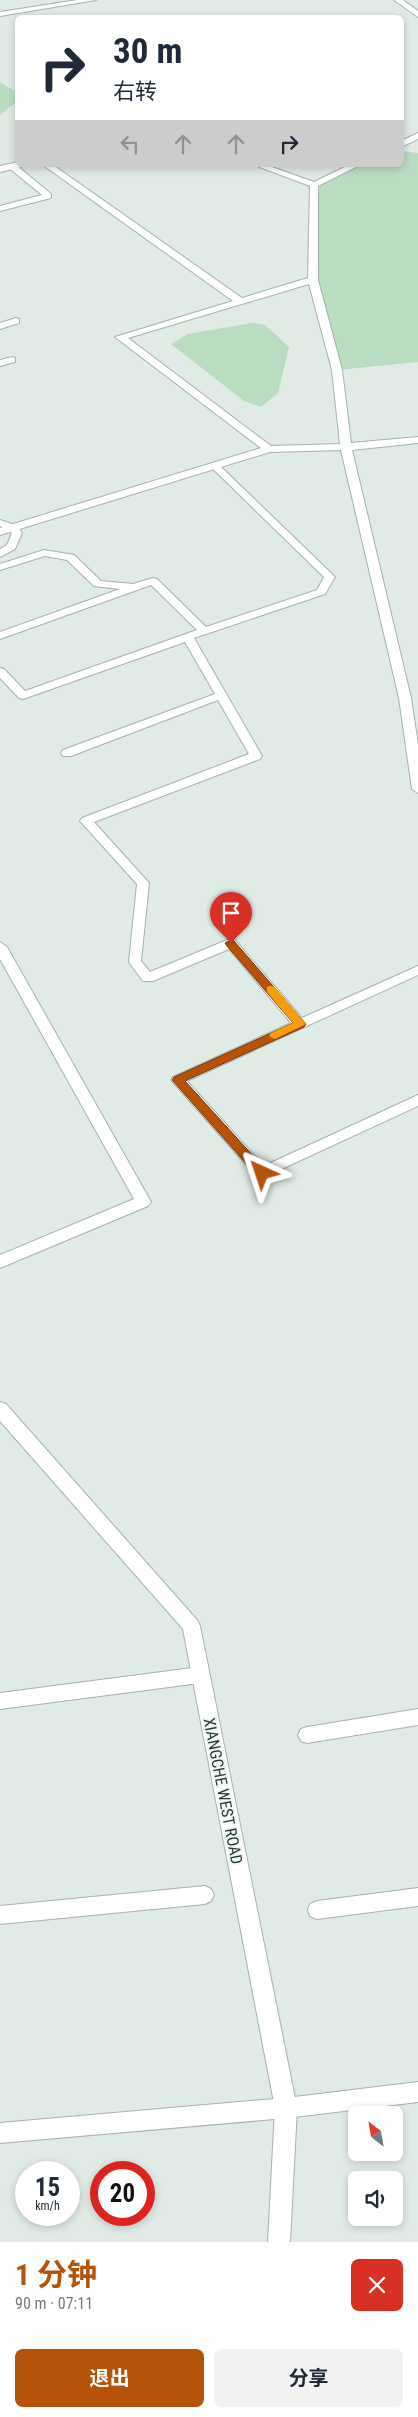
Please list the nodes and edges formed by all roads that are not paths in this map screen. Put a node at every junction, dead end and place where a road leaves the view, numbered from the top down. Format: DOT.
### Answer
graph roads {
  1 [pos="92,0"];
  2 [pos="398,0"];
  3 [pos="0,14"];
  4 [pos="418,15"];
  5 [pos="418,136"];
  6 [pos="404,143"];
  7 [pos="15,165"];
  8 [pos="17,167"];
  9 [pos="51,167"];
  10 [pos="264,167"];
  11 [pos="352,167"];
  12 [pos="0,169"];
  13 [pos="314,185"];
  14 [pos="0,209"];
  15 [pos="313,280"];
  16 [pos="240,301"];
  17 [pos="16,321"];
  18 [pos="0,326"];
  19 [pos="12,360"];
  20 [pos="0,363"];
  21 [pos="418,440"];
  22 [pos="346,447"];
  23 [pos="269,449"];
  24 [pos="215,466"];
  25 [pos="0,522"];
  26 [pos="14,528"];
  27 [pos="0,532"];
  28 [pos="0,554"];
  29 [pos="0,567"];
  30 [pos="136,587"];
  31 [pos="204,632"];
  32 [pos="0,636"];
  33 [pos="188,637"];
  34 [pos="0,671"];
  35 [pos="221,695"];
  36 [pos="404,698"];
  37 [pos="418,698"];
  38 [pos="67,752"];
  39 [pos="418,789"];
  40 [pos="0,947"];
  41 [pos="418,970"];
  42 [pos="300,1024"];
  43 [pos="418,1100"];
  44 [pos="0,1262"];
  45 [pos="0,1409"];
  46 [pos="200,1675"];
  47 [pos="0,1701"];
  48 [pos="418,1717"];
  49 [pos="307,1735"];
  50 [pos="205,1895"];
  51 [pos="418,1897"];
  52 [pos="317,1910"];
  53 [pos="0,1915"];
  54 [pos="418,2092"];
  55 [pos="286,2108"];
  56 [pos="0,2133"];
  57 [pos="279,2242"];
  1 -- 3 [label="street"];
  2 -- 4 [label="street"];
  5 -- 6 [label="street"];
  7 -- 12 [label="street"];
  8 -- 14 [label="lane"];
  9 -- 16 [label="street"];
  10 -- 13 [label="street"];
  11 -- 13 [label="street"];
  13 -- 15 [label="street"];
  15 -- 16 [label="street"];
  15 -- 22 [label="street"];
  16 -- 23 [label="street"];
  17 -- 18 [label="lane"];
  19 -- 20 [label="lane"];
  21 -- 22 [label="street"];
  22 -- 23 [label="street"];
  22 -- 36 [label="street"];
  23 -- 24 [label="street"];
  24 -- 26 [label="street"];
  24 -- 31 [label="lane"];
  25 -- 26 [label="lane"];
  26 -- 27 [label="street"];
  26 -- 28 [label="lane"];
  29 -- 30 [label="lane"];
  30 -- 31 [label="lane"];
  30 -- 32 [label="lane"];
  31 -- 33 [label="lane"];
  33 -- 34 [label="lane"];
  33 -- 35 [label="lane"];
  35 -- 38 [label="lane"];
  35 -- 42 [label="lane"];
  36 -- 37 [label="street"];
  36 -- 39 [label="street"];
  40 -- 44 [label="street"];
  41 -- 42 [label="lane"];
  42 -- 43 [label="lane"];
  45 -- 46 [label="street, XIANGCHE WEST ROAD"];
  46 -- 47 [label="lane"];
  46 -- 55 [label="street, XIANGCHE WEST ROAD"];
  48 -- 49 [label="lane"];
  50 -- 53 [label="lane"];
  51 -- 52 [label="lane"];
  54 -- 55 [label="lane"];
  55 -- 56 [label="lane"];
  55 -- 57 [label="street, XIANGCHE WEST ROAD"];
}
